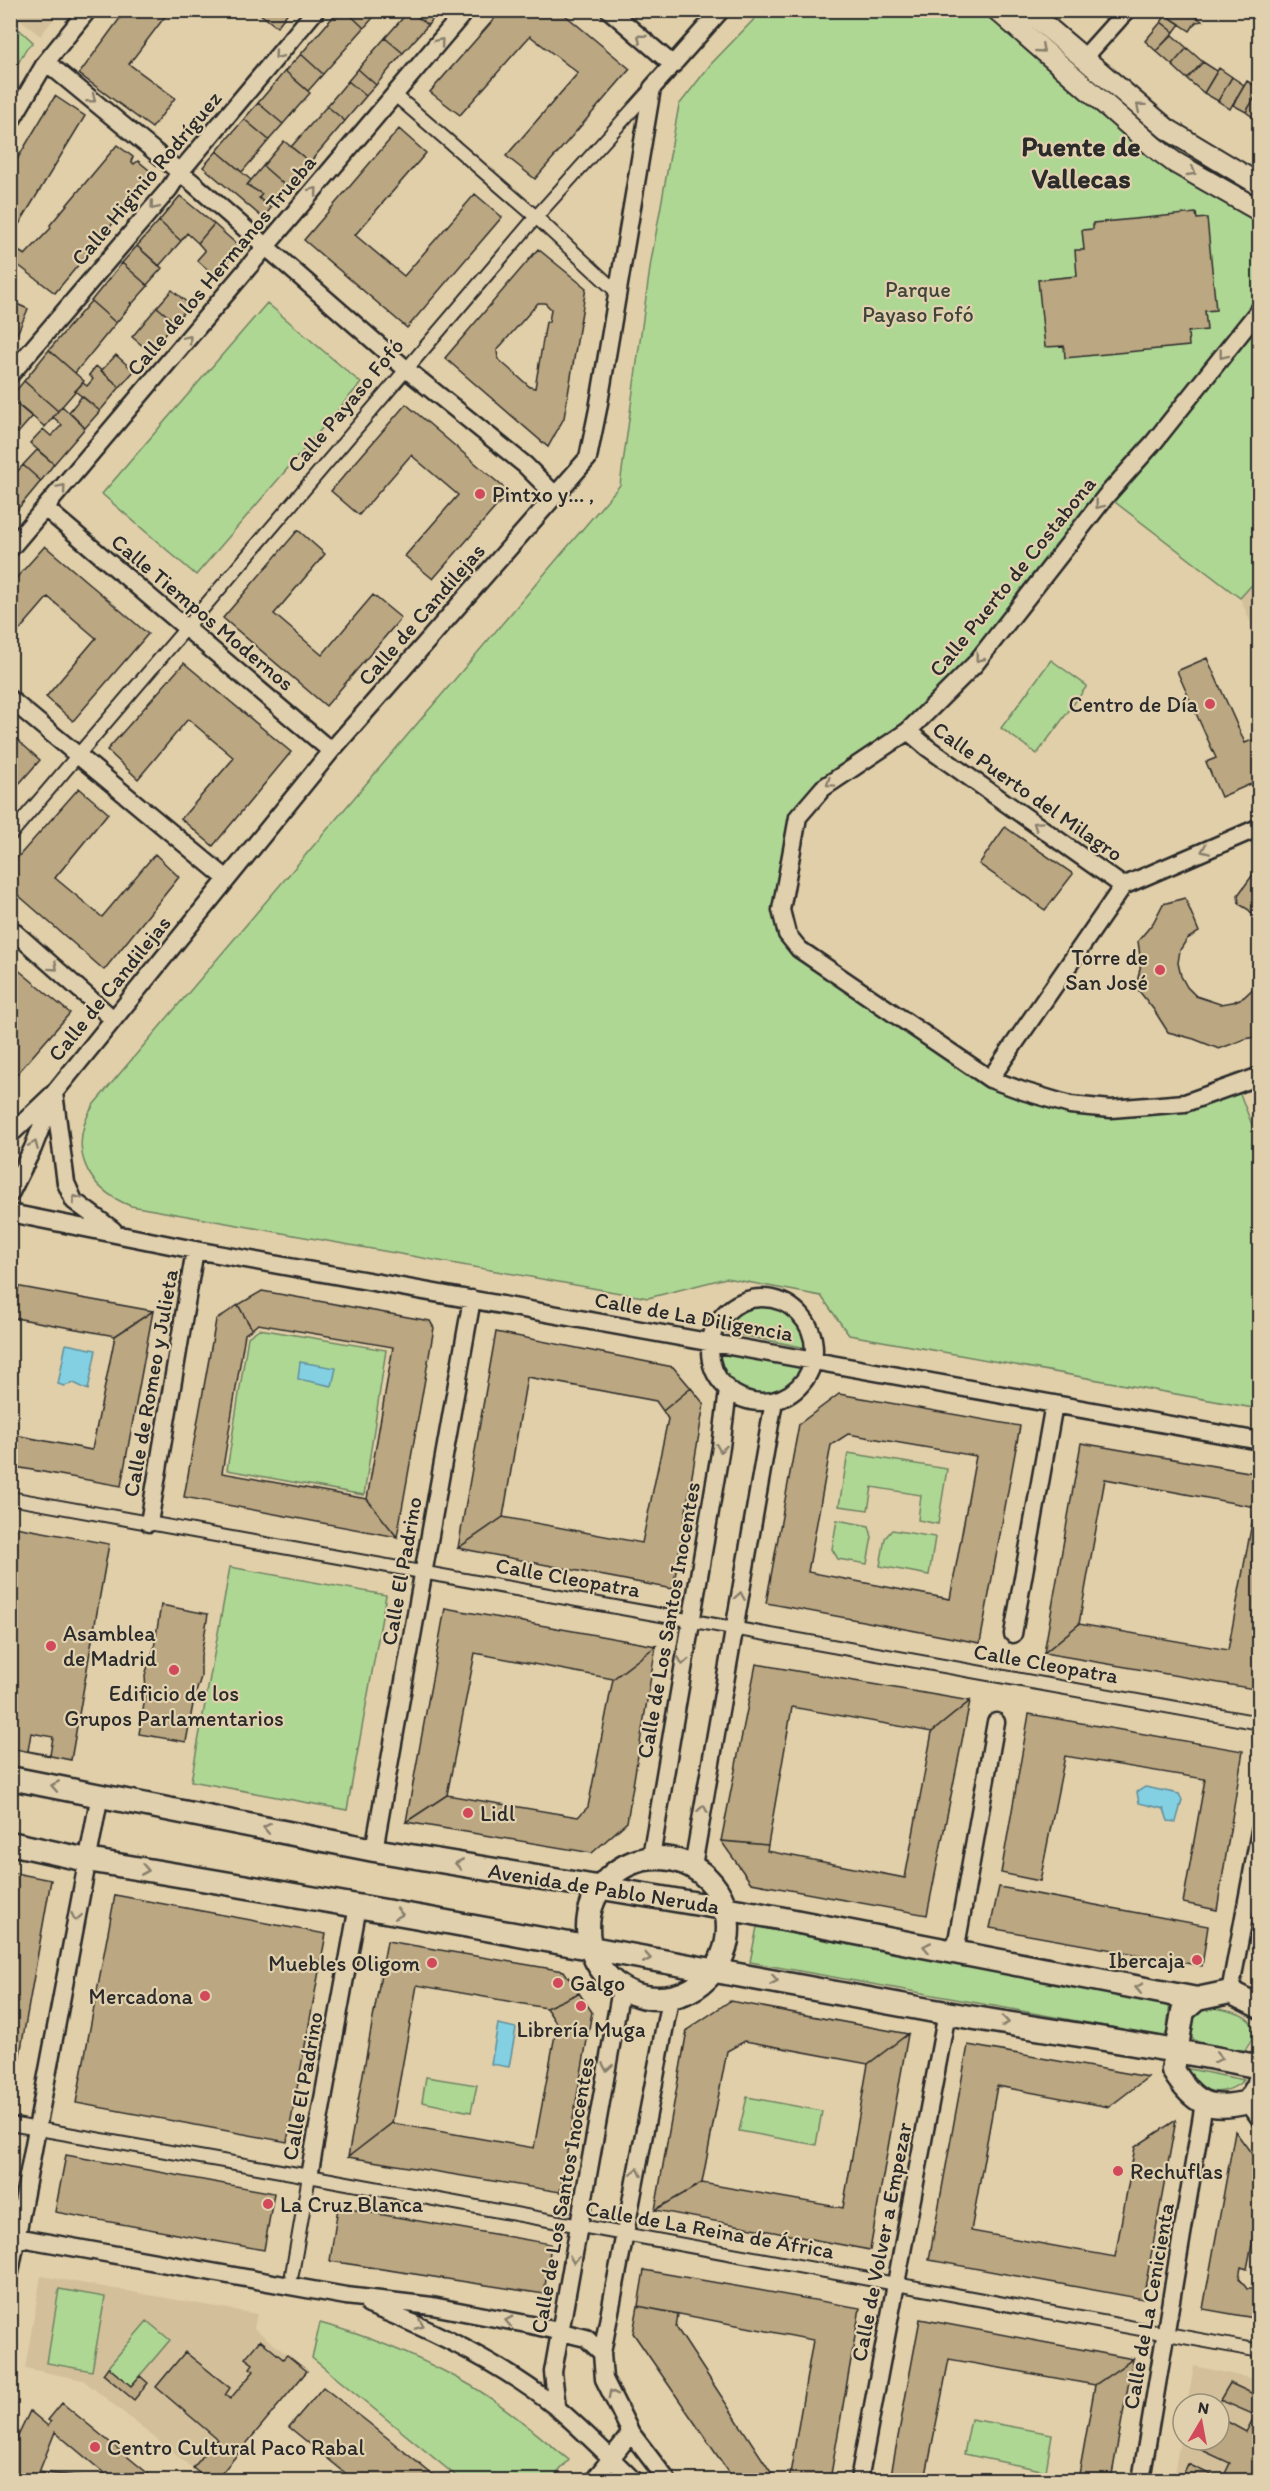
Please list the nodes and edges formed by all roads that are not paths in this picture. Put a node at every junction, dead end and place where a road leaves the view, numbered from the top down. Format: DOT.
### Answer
graph roads {
  1 [pos="88,10"];
  2 [pos="316,10"];
  3 [pos="466,10"];
  4 [pos="609,10"];
  5 [pos="721,10"];
  6 [pos="997,10"];
  7 [pos="1027,10"];
  8 [pos="1127,10"];
  9 [pos="1083,59"];
  10 [pos="46,62"];
  11 [pos="673,65"];
  12 [pos="652,88"];
  13 [pos="395,95"];
  14 [pos="10,123"];
  15 [pos="180,172"];
  16 [pos="1260,185"];
  17 [pos="1260,212"];
  18 [pos="536,217"];
  19 [pos="266,246"];
  20 [pos="618,293"];
  21 [pos="1260,309"];
  22 [pos="406,369"];
  23 [pos="10,375"];
  24 [pos="555,495"];
  25 [pos="45,508"];
  26 [pos="10,549"];
  27 [pos="187,627"];
  28 [pos="10,699"];
  29 [pos="908,731"];
  30 [pos="331,751"];
  31 [pos="78,755"];
  32 [pos="1260,827"];
  33 [pos="10,835"];
  34 [pos="227,879"];
  35 [pos="1123,886"];
  36 [pos="10,928"];
  37 [pos="113,1019"];
  38 [pos="1260,1076"];
  39 [pos="990,1078"];
  40 [pos="54,1093"];
  41 [pos="10,1135"];
  42 [pos="10,1194"];
  43 [pos="10,1213"];
  44 [pos="121,1235"];
  45 [pos="195,1250"];
  46 [pos="472,1299"];
  47 [pos="710,1341"];
  48 [pos="813,1361"];
  49 [pos="728,1390"];
  50 [pos="774,1401"];
  51 [pos="1054,1404"];
  52 [pos="1260,1441"];
  53 [pos="10,1498"];
  54 [pos="149,1523"];
  55 [pos="423,1572"];
  56 [pos="690,1620"];
  57 [pos="735,1628"];
  58 [pos="1013,1634"];
  59 [pos="996,1722"];
  60 [pos="1260,1723"];
  61 [pos="10,1778"];
  62 [pos="100,1794"];
  63 [pos="1260,1831"];
  64 [pos="10,1843"];
  65 [pos="374,1850"];
  66 [pos="651,1857"];
  67 [pos="87,1860"];
  68 [pos="693,1866"];
  69 [pos="599,1888"];
  70 [pos="358,1906"];
  71 [pos="727,1909"];
  72 [pos="590,1948"];
  73 [pos="955,1952"];
  74 [pos="716,1970"];
  75 [pos="621,1989"];
  76 [pos="1230,1992"];
  77 [pos="670,1999"];
  78 [pos="1197,1999"];
  79 [pos="1260,2007"];
  80 [pos="947,2013"];
  81 [pos="1176,2050"];
  82 [pos="1260,2067"];
  83 [pos="1260,2079"];
  84 [pos="1204,2103"];
  85 [pos="1254,2110"];
  86 [pos="10,2124"];
  87 [pos="37,2130"];
  88 [pos="309,2176"];
  89 [pos="579,2227"];
  90 [pos="625,2234"];
  91 [pos="14,2237"];
  92 [pos="10,2272"];
  93 [pos="292,2274"];
  94 [pos="895,2284"];
  95 [pos="346,2296"];
  96 [pos="561,2331"];
  97 [pos="1167,2333"];
  98 [pos="1260,2351"];
  99 [pos="602,2353"];
  100 [pos="557,2409"];
  101 [pos="631,2433"];
  102 [pos="611,2458"];
  103 [pos="594,2481"];
  104 [pos="633,2481"];
  105 [pos="667,2481"];
  106 [pos="859,2481"];
  107 [pos="1141,2481"];
  1 -- 10 [label="street"];
  2 -- 15 [label="street, Calle Higinio Rodríguez, one-way"];
  13 -- 3 [label="street, Calle de los Hermanos Trueba, one-way"];
  11 -- 4 [label="street, one-way"];
  5 -- 11 [label="street, Calle Payaso Fofó"];
  6 -- 17 [label="street, one-way"];
  7 -- 9 [label="street"];
  8 -- 9 [label="street"];
  16 -- 9 [label="street, one-way"];
  10 -- 14 [label="street"];
  10 -- 15 [label="street, one-way"];
  11 -- 12 [label="street, Calle Payaso Fofó"];
  12 -- 18 [label="street, Calle Payaso Fofó"];
  12 -- 20 [label="street, Calle de Candilejas"];
  13 -- 18 [label="street"];
  19 -- 13 [label="street, Calle de los Hermanos Trueba, one-way"];
  15 -- 19 [label="street"];
  15 -- 23 [label="street, Calle Higinio Rodríguez, one-way"];
  18 -- 20 [label="street"];
  18 -- 22 [label="street, Calle Payaso Fofó"];
  19 -- 22 [label="street"];
  25 -- 19 [label="street, Calle de los Hermanos Trueba, one-way"];
  20 -- 24 [label="street, Calle de Candilejas"];
  21 -- 29 [label="street, Calle Puerto de Costabona, one-way"];
  22 -- 24 [label="street"];
  22 -- 27 [label="street, Calle Payaso Fofó"];
  24 -- 30 [label="street, Calle de Candilejas"];
  25 -- 26 [label="street, Calle de los Hermanos Trueba"];
  25 -- 27 [label="street, Calle Tiempos Modernos"];
  27 -- 30 [label="street, Calle Tiempos Modernos"];
  27 -- 31 [label="street, Calle Payaso Fofó"];
  28 -- 31 [label="street"];
  35 -- 29 [label="street, Calle Puerto del Milagro, one-way"];
  29 -- 39 [label="street, Calle Puerto de Costabona, one-way"];
  30 -- 34 [label="street, Calle de Candilejas"];
  31 -- 33 [label="street, Calle Payaso Fofó"];
  31 -- 34 [label="street"];
  32 -- 35 [label="street, Calle Puerto del Milagro, one-way"];
  34 -- 37 [label="street, Calle de Candilejas"];
  35 -- 39 [label="street, Calle Puerto del Milagro"];
  36 -- 37 [label="street, one-way"];
  37 -- 40 [label="street, Calle de Candilejas"];
  38 -- 39 [label="street, Calle Puerto de Costabona"];
  40 -- 41 [label="street, Calle de Candilejas"];
  42 -- 40 [label="street, Calle de Candilejas, one-way"];
  44 -- 40 [label="street, Calle de La Diligencia, one-way"];
  43 -- 44 [label="street, Calle de La Diligencia"];
  44 -- 45 [label="street, Calle de La Diligencia"];
  45 -- 46 [label="street, Calle de La Diligencia"];
  45 -- 54 [label="street, Calle de Romeo y Julieta"];
  46 -- 47 [label="street, Calle de La Diligencia"];
  46 -- 55 [label="street, Calle El Padrino"];
  47 -- 48 [label="street, Calle de La Diligencia"];
  47 -- 48 [label="street"];
  47 -- 49 [label="street"];
  48 -- 50 [label="street"];
  48 -- 51 [label="street, Calle de La Diligencia"];
  49 -- 50 [label="street"];
  49 -- 56 [label="street, Calle de Los Santos Inocentes, one-way"];
  57 -- 50 [label="street, one-way"];
  51 -- 52 [label="street, Calle de La Diligencia"];
  51 -- 58 [label="street"];
  53 -- 54 [label="street, Calle Cleopatra"];
  54 -- 55 [label="street, Calle Cleopatra"];
  55 -- 56 [label="street, Calle Cleopatra"];
  55 -- 65 [label="street, Calle El Padrino"];
  56 -- 57 [label="street, Calle Cleopatra"];
  56 -- 66 [label="street, Calle de Los Santos Inocentes, one-way"];
  57 -- 60 [label="street, Calle Cleopatra"];
  68 -- 57 [label="street, one-way"];
  59 -- 73 [label="street"];
  62 -- 61 [label="main road, Avenida de Pablo Neruda, one-way"];
  65 -- 62 [label="main road, Avenida de Pablo Neruda, one-way"];
  62 -- 67 [label="street"];
  63 -- 76 [label="street"];
  64 -- 67 [label="main road"];
  69 -- 65 [label="main road, Avenida de Pablo Neruda, one-way"];
  66 -- 68 [label="main road"];
  66 -- 69 [label="main road"];
  67 -- 70 [label="main road, one-way"];
  67 -- 87 [label="street, one-way"];
  68 -- 71 [label="main road"];
  69 -- 71 [label="main road, Avenida de Pablo Neruda"];
  69 -- 72 [label="main road"];
  70 -- 72 [label="main road, one-way"];
  70 -- 88 [label="street, Calle El Padrino"];
  73 -- 71 [label="main road, Avenida de Pablo Neruda, one-way"];
  71 -- 74 [label="main road"];
  72 -- 74 [label="main road, one-way"];
  72 -- 75 [label="main road"];
  78 -- 73 [label="main road, Avenida de Pablo Neruda, one-way"];
  74 -- 77 [label="main road"];
  74 -- 80 [label="main road, one-way"];
  75 -- 77 [label="main road"];
  75 -- 89 [label="street, Calle de Los Santos Inocentes, one-way"];
  76 -- 78 [label="main road, Avenida de Pablo Neruda"];
  76 -- 79 [label="main road"];
  90 -- 77 [label="street, one-way"];
  78 -- 81 [label="main road"];
  80 -- 81 [label="main road, one-way"];
  80 -- 94 [label="street, Calle de Volver a Empezar"];
  81 -- 82 [label="main road, one-way"];
  81 -- 84 [label="main road"];
  83 -- 85 [label="main road"];
  84 -- 85 [label="main road"];
  84 -- 97 [label="street, Calle de La Cenicienta"];
  86 -- 87 [label="street, Calle de La Reina de África"];
  87 -- 88 [label="street, Calle de La Reina de África"];
  87 -- 91 [label="street"];
  88 -- 89 [label="street, Calle de La Reina de África"];
  88 -- 93 [label="street, Calle El Padrino"];
  89 -- 90 [label="street, Calle de La Reina de África"];
  89 -- 96 [label="street, Calle de Los Santos Inocentes, one-way"];
  90 -- 94 [label="street, Calle de La Reina de África"];
  90 -- 99 [label="street"];
  91 -- 92 [label="street"];
  91 -- 95 [label="street"];
  94 -- 97 [label="street, Calle de La Reina de África"];
  94 -- 106 [label="street, Calle de Volver a Empezar"];
  96 -- 95 [label="street, one-way"];
  95 -- 100 [label="street, one-way"];
  96 -- 99 [label="street"];
  96 -- 100 [label="street, Calle de Los Santos Inocentes"];
  97 -- 98 [label="street, Calle de La Reina de África"];
  97 -- 107 [label="street, Calle de La Cenicienta"];
  101 -- 99 [label="street, one-way"];
  100 -- 102 [label="street"];
  101 -- 102 [label="street"];
  101 -- 105 [label="street"];
  102 -- 103 [label="street"];
  102 -- 104 [label="street"];
}
